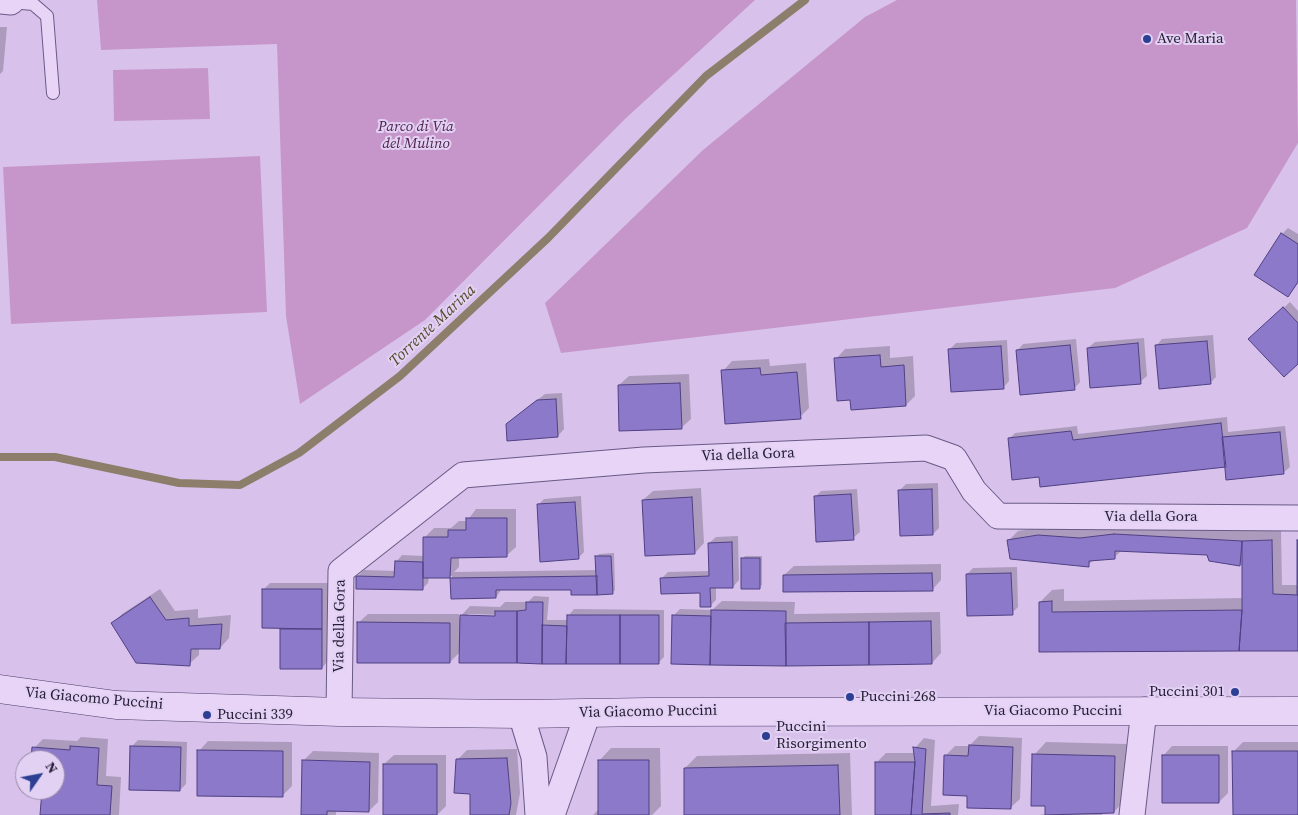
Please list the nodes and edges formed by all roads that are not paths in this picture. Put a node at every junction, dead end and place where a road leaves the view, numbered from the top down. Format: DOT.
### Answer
graph roads {
  1 [pos="6,2"];
  2 [pos="54,93"];
  3 [pos="1298,518"];
  4 [pos="0,689"];
  5 [pos="1144,710"];
  6 [pos="339,712"];
  7 [pos="1298,712"];
  8 [pos="588,713"];
  9 [pos="521,714"];
  10 [pos="538,815"];
  11 [pos="552,815"];
  12 [pos="1132,815"];
  1 -- 2 [label="lane"];
  3 -- 6 [label="street, Via della Gora"];
  4 -- 6 [label="street, Via Giacomo Puccini"];
  5 -- 7 [label="street, Via Giacomo Puccini"];
  5 -- 8 [label="street, Via Giacomo Puccini"];
  5 -- 12 [label="street"];
  6 -- 9 [label="street, Via Giacomo Puccini"];
  8 -- 9 [label="street, Via Giacomo Puccini"];
  8 -- 11 [label="street"];
  9 -- 10 [label="street"];
}
